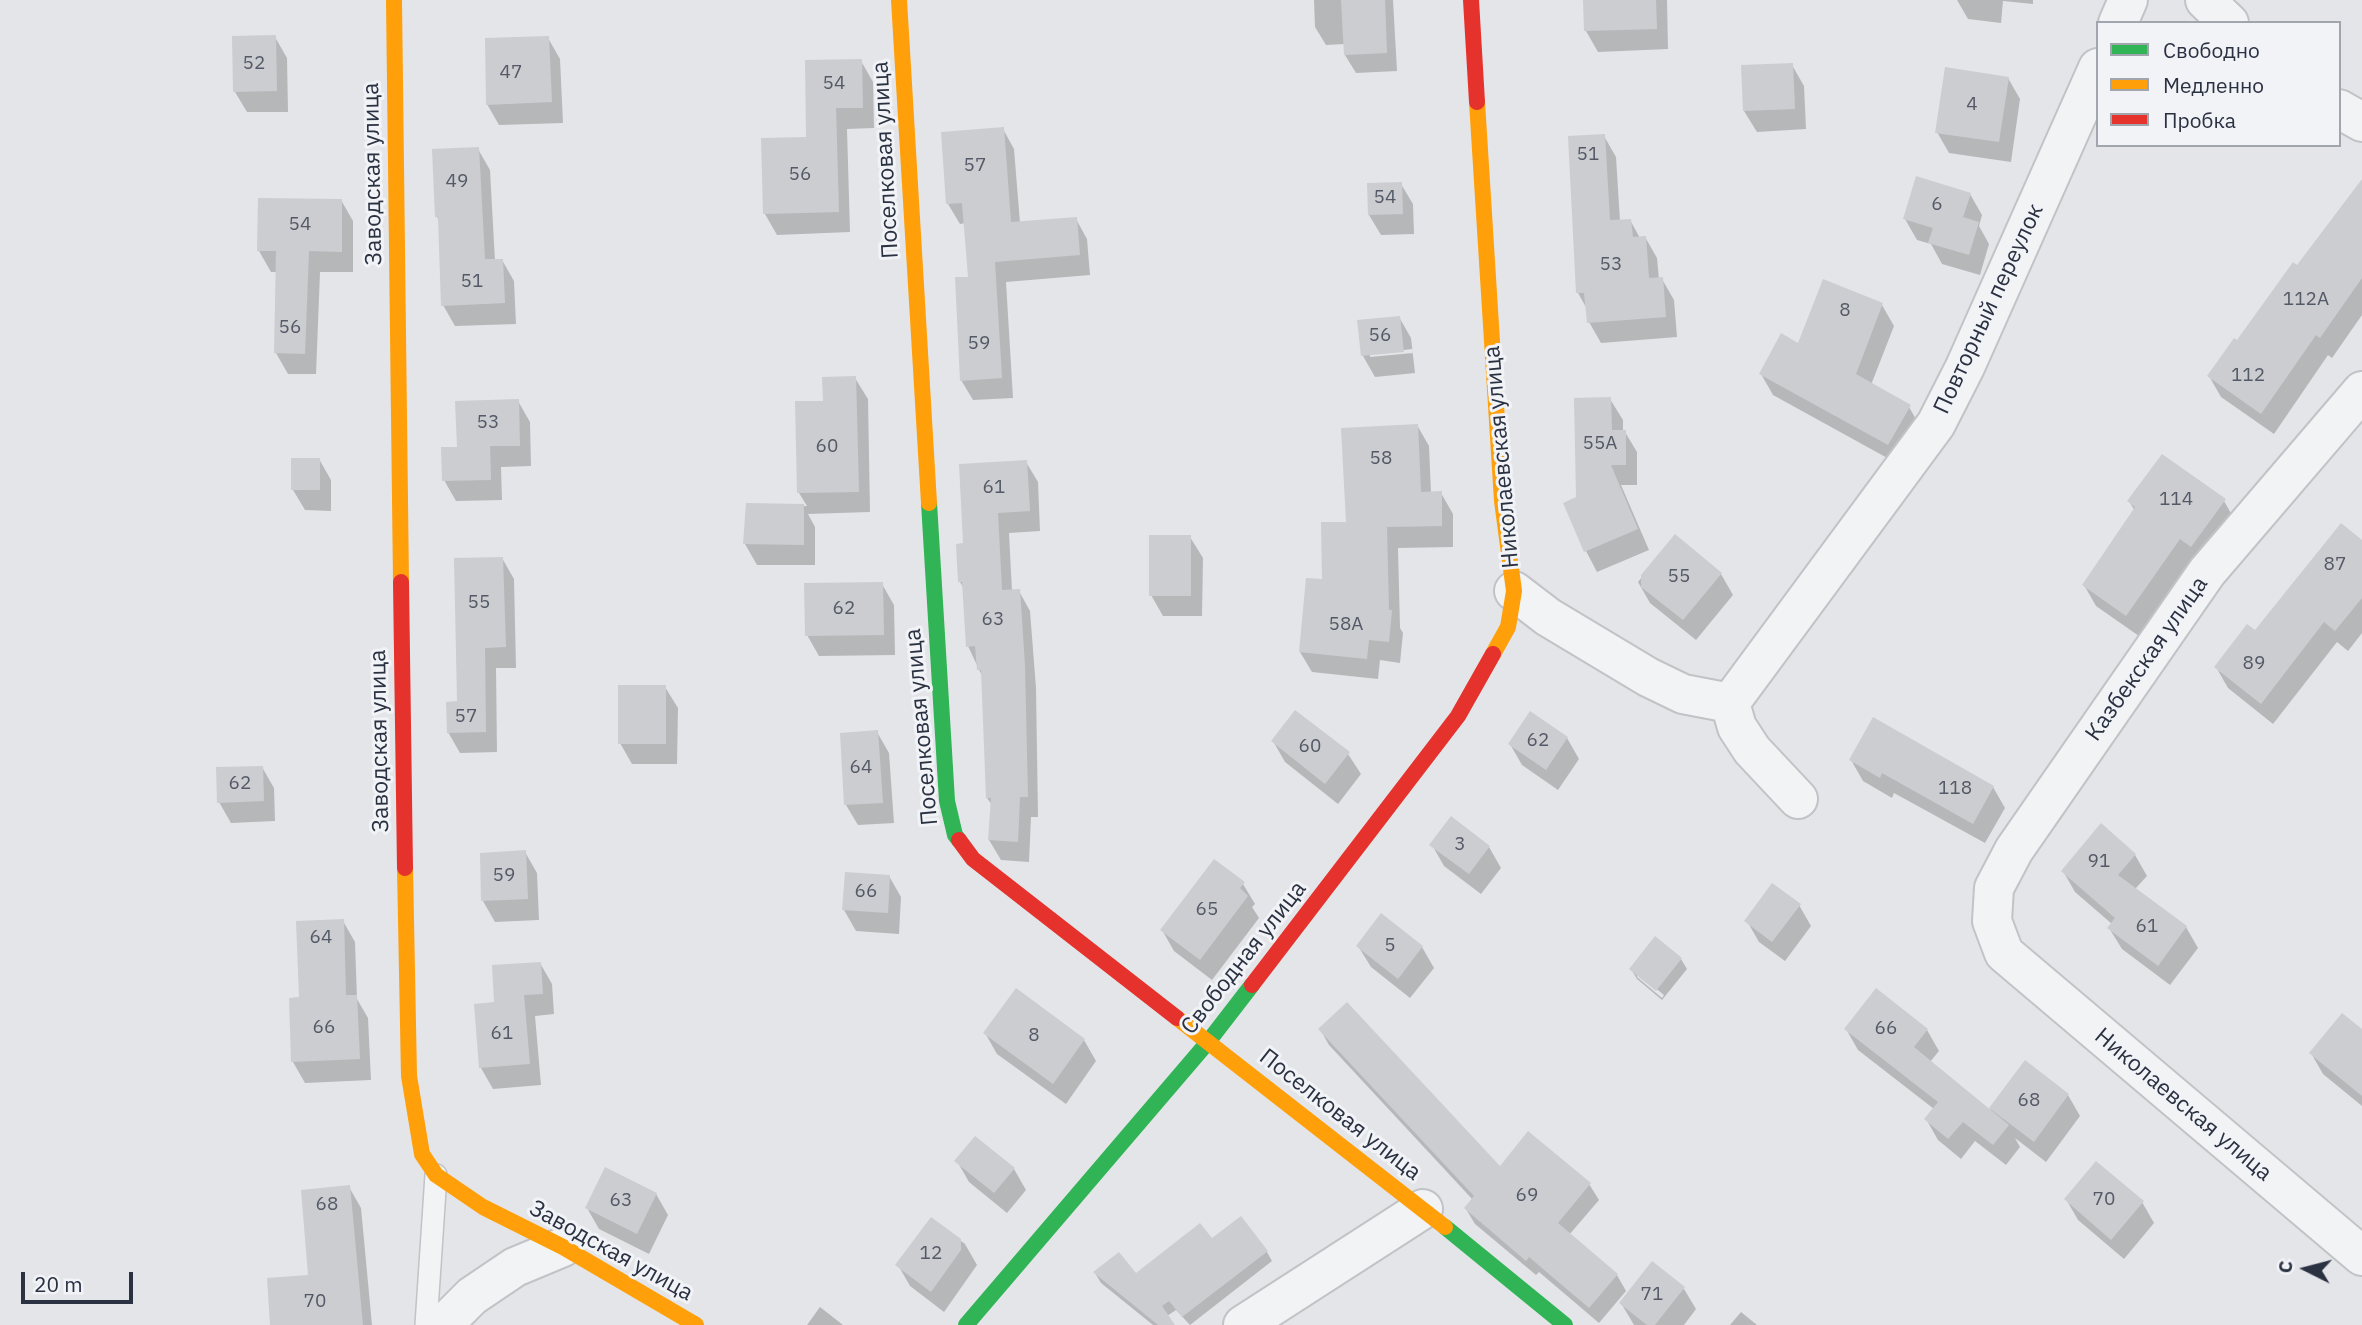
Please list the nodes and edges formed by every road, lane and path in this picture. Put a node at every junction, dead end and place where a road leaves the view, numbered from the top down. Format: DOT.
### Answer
graph roads {
  1 [pos="394,0"];
  2 [pos="899,0"];
  3 [pos="1471,0"];
  4 [pos="2128,0"];
  5 [pos="2205,0"];
  6 [pos="2119,21"];
  7 [pos="2227,21"];
  8 [pos="2096,72"];
  9 [pos="2341,110"];
  10 [pos="2362,122"];
  11 [pos="2362,391"];
  12 [pos="1514,591"];
  13 [pos="1730,703"];
  14 [pos="1798,799"];
  15 [pos="2004,953"];
  16 [pos="1208,1042"];
  17 [pos="436,1175"];
  18 [pos="1423,1209"];
  19 [pos="563,1247"];
  20 [pos="2362,1256"];
  21 [pos="426,1325"];
  22 [pos="443,1325"];
  23 [pos="696,1325"];
  24 [pos="966,1325"];
  25 [pos="1243,1325"];
  26 [pos="1565,1325"];
  1 -- 17 [label="street, Заводская улица"];
  2 -- 16 [label="street, Поселковая улица"];
  3 -- 12 [label="street, Николаевская улица"];
  4 -- 6 [label="street"];
  5 -- 7 [label="street"];
  8 -- 13 [label="street, Повторный переулок"];
  9 -- 10 [label="street"];
  11 -- 15 [label="street, Казбекская улица"];
  12 -- 13 [label="street, Николаевская улица"];
  12 -- 16 [label="street, Свободная улица"];
  13 -- 14 [label="street"];
  15 -- 20 [label="street, Николаевская улица"];
  16 -- 18 [label="street, Поселковая улица"];
  16 -- 24 [label="street, Свободная улица"];
  17 -- 19 [label="street, Заводская улица"];
  17 -- 21 [label="lane"];
  18 -- 25 [label="street"];
  18 -- 26 [label="street, Поселковая улица"];
  19 -- 22 [label="street"];
  19 -- 23 [label="street, Заводская улица"];
}
